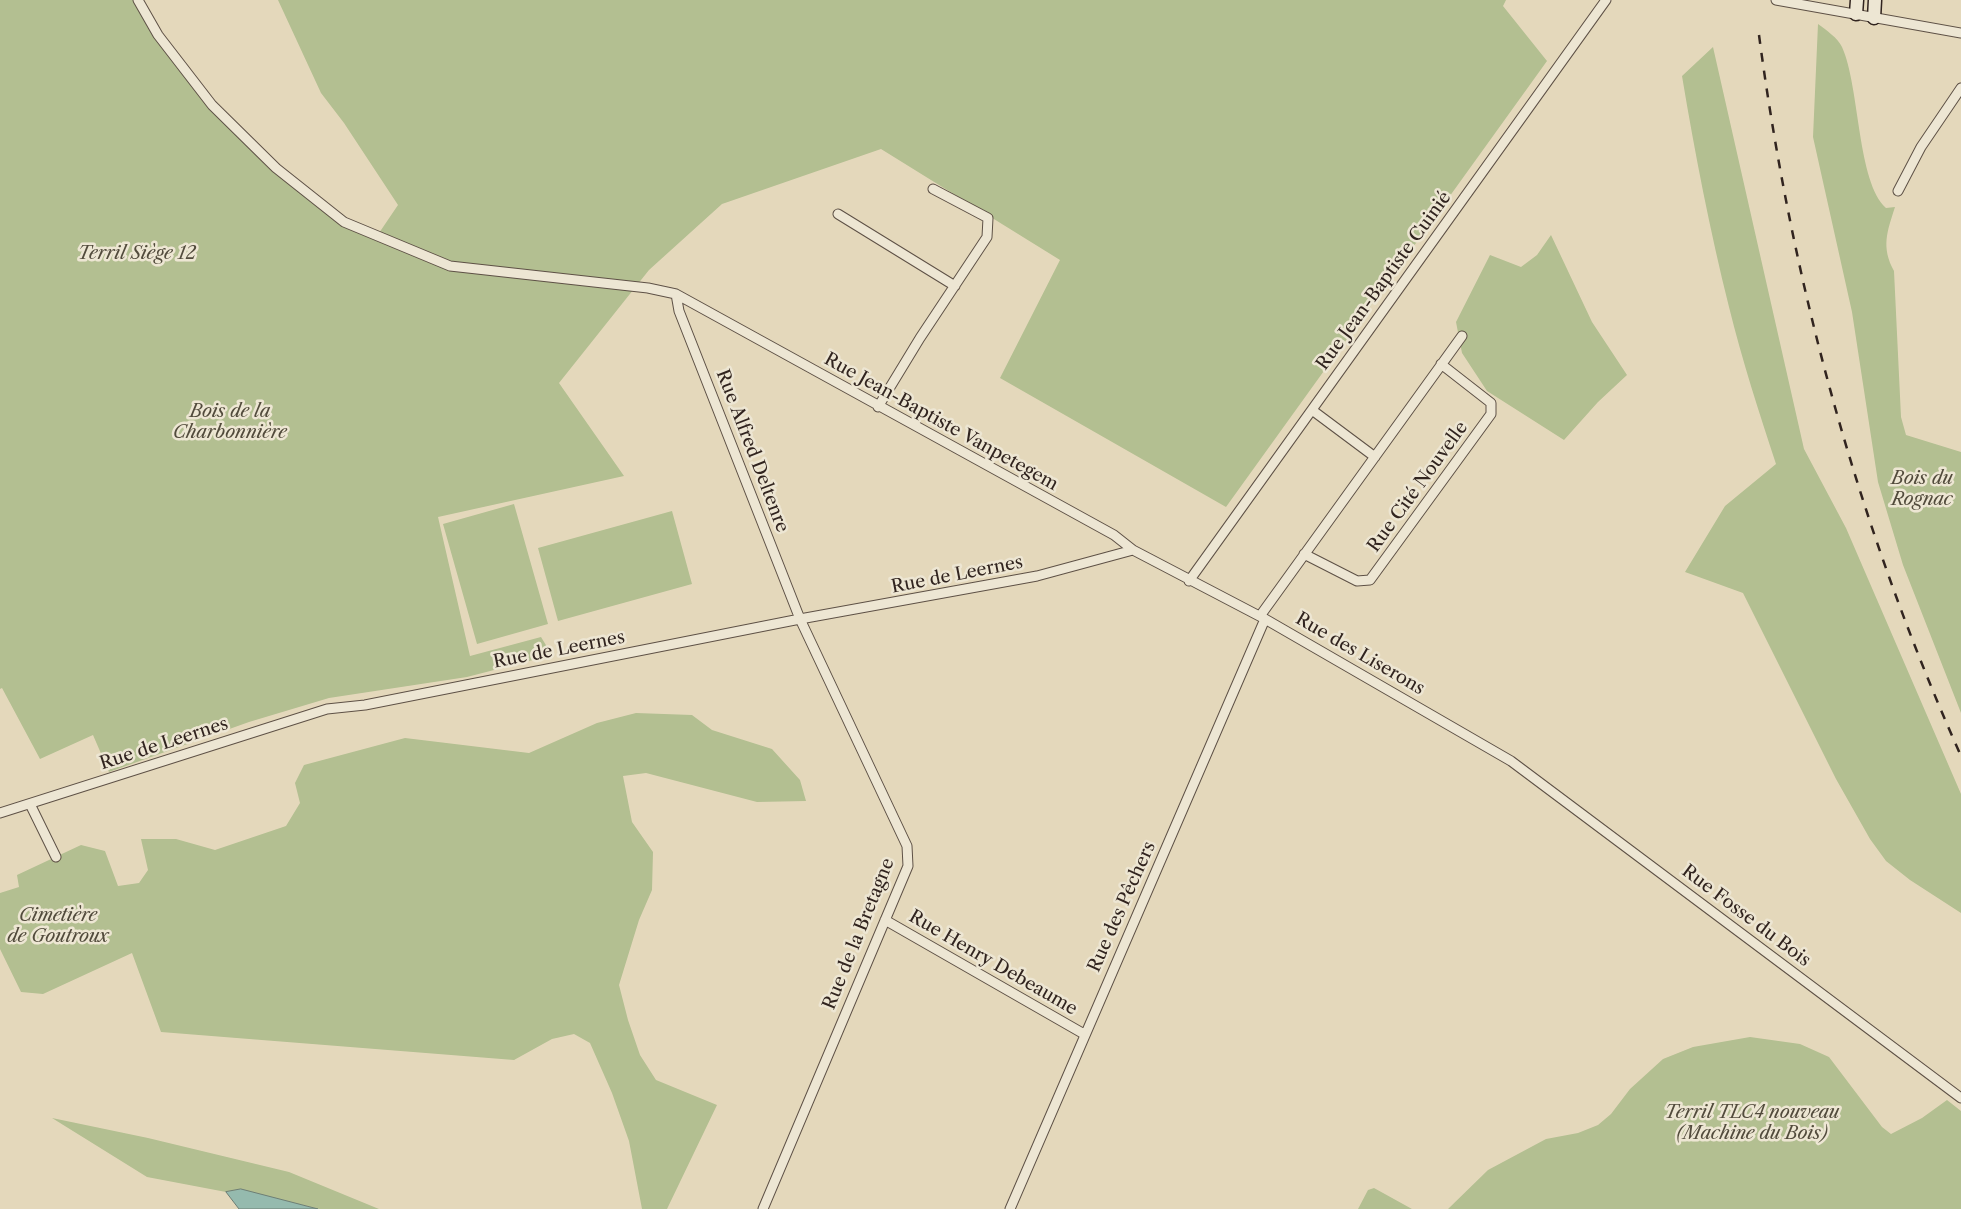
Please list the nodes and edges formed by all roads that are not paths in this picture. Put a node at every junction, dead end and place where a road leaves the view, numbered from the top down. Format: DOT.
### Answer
graph roads {
  1 [pos="138,0"];
  2 [pos="1606,0"];
  3 [pos="1776,0"];
  4 [pos="1858,0"];
  5 [pos="1875,0"];
  6 [pos="1856,14"];
  7 [pos="1874,18"];
  8 [pos="1961,34"];
  9 [pos="1961,88"];
  10 [pos="933,189"];
  11 [pos="1898,191"];
  12 [pos="838,214"];
  13 [pos="955,286"];
  14 [pos="676,294"];
  15 [pos="1462,336"];
  16 [pos="1441,364"];
  17 [pos="878,407"];
  18 [pos="1312,410"];
  19 [pos="1375,457"];
  20 [pos="1133,550"];
  21 [pos="1304,554"];
  22 [pos="1189,580"];
  23 [pos="1262,617"];
  24 [pos="800,619"];
  25 [pos="1511,761"];
  26 [pos="30,804"];
  27 [pos="0,813"];
  28 [pos="56,857"];
  29 [pos="885,920"];
  30 [pos="1084,1034"];
  31 [pos="1961,1098"];
  32 [pos="763,1209"];
  33 [pos="1010,1209"];
  1 -- 14 [label="street, Rue Jean-Baptiste Vanpetegem"];
  2 -- 18 [label="street, Rue Jean-Baptiste Cuinié"];
  3 -- 6 [label="street"];
  4 -- 6 [label="main road"];
  5 -- 7 [label="main road"];
  6 -- 7 [label="street"];
  7 -- 8 [label="street"];
  9 -- 11 [label="street"];
  10 -- 13 [label="street"];
  12 -- 13 [label="street"];
  13 -- 17 [label="street"];
  14 -- 17 [label="street, Rue Jean-Baptiste Vanpetegem"];
  14 -- 24 [label="street, Rue Alfred Deltenre"];
  15 -- 16 [label="street"];
  16 -- 19 [label="street"];
  16 -- 21 [label="street, Rue Cité Nouvelle"];
  17 -- 20 [label="street, Rue Jean-Baptiste Vanpetegem"];
  18 -- 19 [label="street"];
  18 -- 22 [label="street, Rue Jean-Baptiste Cuinié"];
  19 -- 21 [label="street"];
  20 -- 22 [label="street, Rue Jean-Baptiste Vanpetegem"];
  20 -- 24 [label="street, Rue de Leernes"];
  21 -- 23 [label="street"];
  22 -- 23 [label="street, Rue des Liserons"];
  23 -- 25 [label="street, Rue des Liserons"];
  23 -- 30 [label="street, Rue des Pêchers"];
  24 -- 26 [label="street, Rue de Leernes"];
  24 -- 29 [label="street, Rue de la Bretagne"];
  25 -- 31 [label="street, Rue Fosse du Bois"];
  26 -- 27 [label="street, Rue de Leernes"];
  26 -- 28 [label="street"];
  29 -- 30 [label="street, Rue Henry Debeaume"];
  29 -- 32 [label="street, Rue de la Bretagne"];
  30 -- 33 [label="street, Rue des Pêchers"];
}
